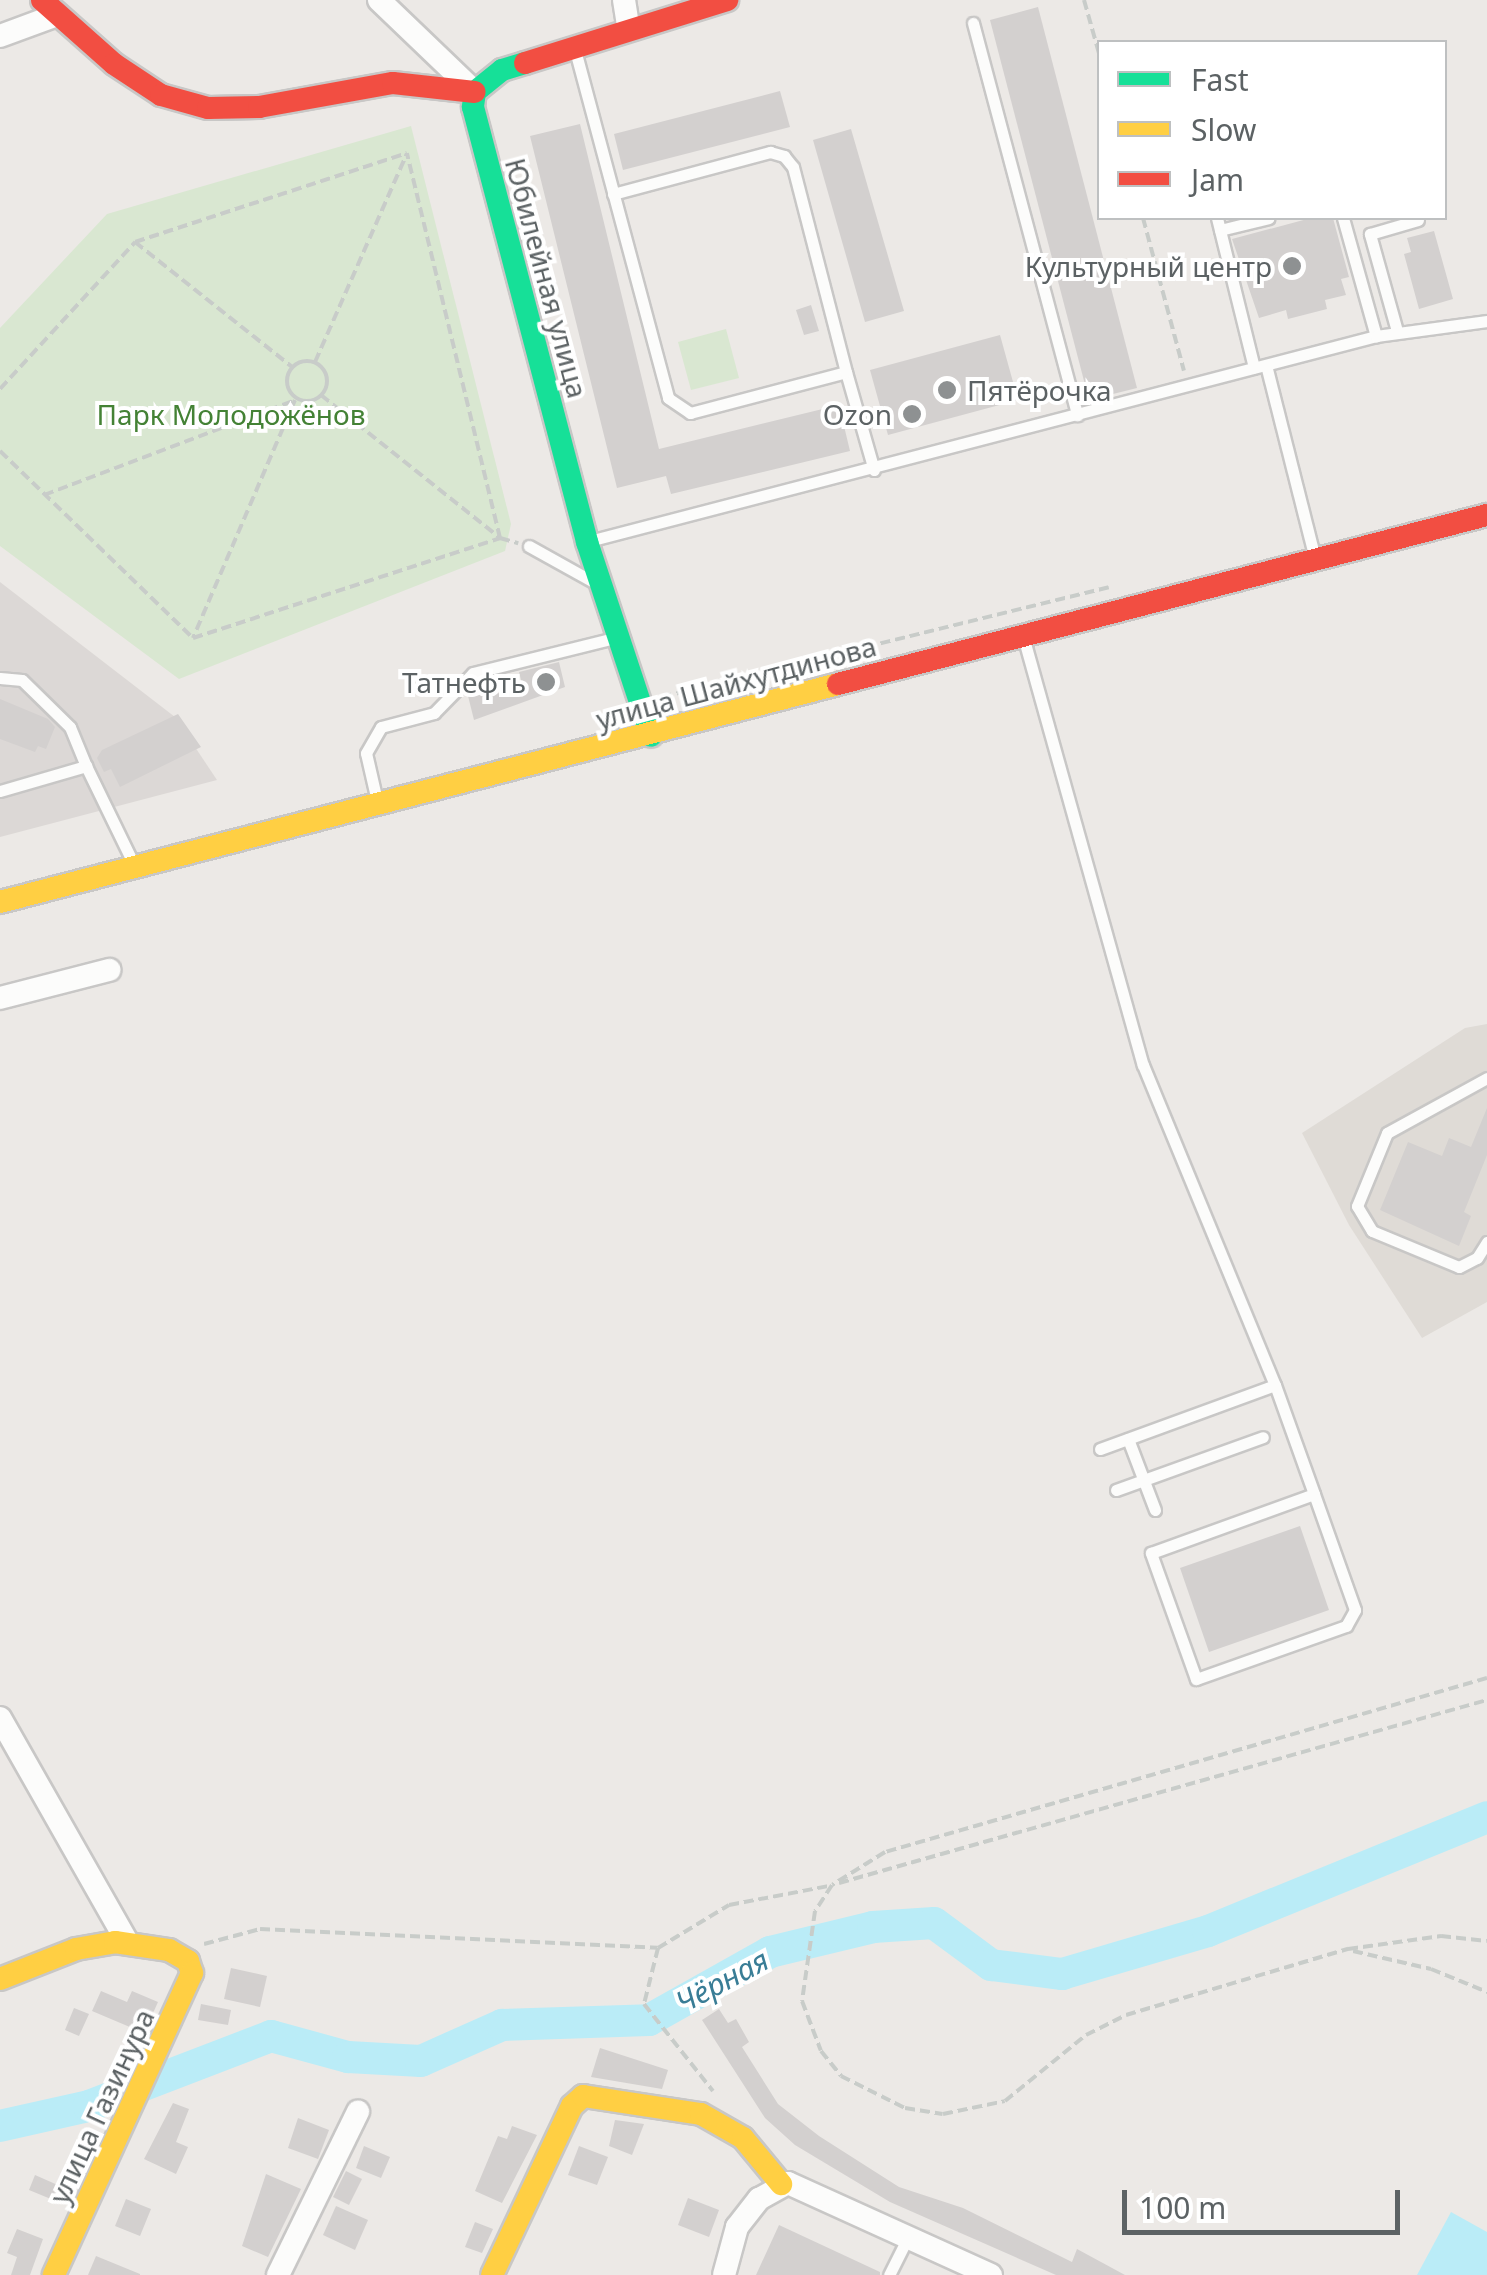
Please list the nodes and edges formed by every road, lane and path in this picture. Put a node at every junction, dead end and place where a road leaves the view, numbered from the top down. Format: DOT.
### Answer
graph roads {
  1 [pos="380,0"];
  2 [pos="624,0"];
  3 [pos="1084,0"];
  4 [pos="721,1"];
  5 [pos="49,7"];
  6 [pos="973,23"];
  7 [pos="629,30"];
  8 [pos="0,36"];
  9 [pos="1097,46"];
  10 [pos="575,48"];
  11 [pos="475,92"];
  12 [pos="406,153"];
  13 [pos="614,194"];
  14 [pos="1143,220"];
  15 [pos="1252,220"];
  16 [pos="1344,220"];
  17 [pos="1418,220"];
  18 [pos="1218,224"];
  19 [pos="135,242"];
  20 [pos="1487,321"];
  21 [pos="1397,331"];
  22 [pos="1376,336"];
  23 [pos="315,362"];
  24 [pos="1260,366"];
  25 [pos="292,367"];
  26 [pos="846,372"];
  27 [pos="1188,386"];
  28 [pos="0,389"];
  29 [pos="321,396"];
  30 [pos="294,400"];
  31 [pos="1078,416"];
  32 [pos="0,451"];
  33 [pos="874,470"];
  34 [pos="44,495"];
  35 [pos="1487,515"];
  36 [pos="500,538"];
  37 [pos="587,542"];
  38 [pos="529,546"];
  39 [pos="1315,558"];
  40 [pos="1118,584"];
  41 [pos="600,586"];
  42 [pos="1023,636"];
  43 [pos="618,637"];
  44 [pos="194,638"];
  45 [pos="0,678"];
  46 [pos="640,702"];
  47 [pos="651,736"];
  48 [pos="86,766"];
  49 [pos="0,791"];
  50 [pos="378,806"];
  51 [pos="136,869"];
  52 [pos="0,902"];
  53 [pos="109,970"];
  54 [pos="0,998"];
  55 [pos="1487,1078"];
  56 [pos="1487,1242"];
  57 [pos="1275,1384"];
  58 [pos="1263,1436"];
  59 [pos="1128,1439"];
  60 [pos="1100,1449"];
  61 [pos="1144,1480"];
  62 [pos="1116,1490"];
  63 [pos="1314,1494"];
  64 [pos="1154,1510"];
  65 [pos="1487,1678"];
  66 [pos="1487,1700"];
  67 [pos="0,1718"];
  68 [pos="832,1885"];
  69 [pos="1487,1941"];
  70 [pos="128,1943"];
  71 [pos="658,1948"];
  72 [pos="1348,1949"];
  73 [pos="188,1962"];
  74 [pos="0,1979"];
  75 [pos="1487,1992"];
  76 [pos="662,2034"];
  77 [pos="358,2112"];
  78 [pos="788,2184"];
  79 [pos="908,2237"];
  80 [pos="54,2275"];
  81 [pos="278,2275"];
  82 [pos="492,2275"];
  83 [pos="724,2275"];
  84 [pos="889,2275"];
  85 [pos="991,2275"];
  1 -- 11 [label="street"];
  2 -- 7 [label="street"];
  3 -- 9 [label="path"];
  4 -- 7 [label="street"];
  5 -- 8 [label="street"];
  5 -- 11 [label="street"];
  6 -- 31 [label="lane"];
  7 -- 10 [label="street"];
  10 -- 11 [label="street"];
  10 -- 13 [label="lane"];
  11 -- 37 [label="street, Юбилейная улица"];
  12 -- 19 [label="path"];
  12 -- 23 [label="path"];
  12 -- 36 [label="path"];
  13 -- 26 [label="lane"];
  13 -- 26 [label="lane"];
  14 -- 27 [label="path"];
  15 -- 18 [label="lane"];
  16 -- 22 [label="lane"];
  17 -- 21 [label="lane"];
  18 -- 24 [label="lane"];
  19 -- 25 [label="path"];
  19 -- 28 [label="path"];
  20 -- 21 [label="lane"];
  21 -- 22 [label="lane"];
  22 -- 24 [label="lane"];
  23 -- 25 [label="path"];
  23 -- 29 [label="path"];
  24 -- 27 [label="lane"];
  24 -- 39 [label="lane"];
  25 -- 30 [label="path"];
  26 -- 33 [label="lane"];
  27 -- 31 [label="lane"];
  29 -- 30 [label="path"];
  29 -- 36 [label="path"];
  30 -- 34 [label="path"];
  30 -- 44 [label="path"];
  31 -- 33 [label="lane"];
  32 -- 34 [label="path"];
  33 -- 37 [label="lane"];
  34 -- 44 [label="path"];
  35 -- 39 [label="street, улица Шайхутдинова"];
  36 -- 38 [label="path"];
  36 -- 44 [label="path"];
  37 -- 41 [label="street, Юбилейная улица"];
  38 -- 41 [label="lane"];
  39 -- 42 [label="street, улица Шайхутдинова"];
  40 -- 46 [label="path"];
  41 -- 43 [label="street, Юбилейная улица"];
  42 -- 47 [label="street, улица Шайхутдинова"];
  42 -- 57 [label="lane"];
  43 -- 46 [label="street, Юбилейная улица"];
  43 -- 50 [label="lane"];
  45 -- 48 [label="lane"];
  46 -- 47 [label="street, Юбилейная улица"];
  47 -- 50 [label="street, улица Шайхутдинова"];
  48 -- 49 [label="lane"];
  48 -- 51 [label="lane"];
  50 -- 51 [label="street, улица Шайхутдинова"];
  51 -- 52 [label="street, улица Шайхутдинова"];
  53 -- 54 [label="street"];
  55 -- 56 [label="lane"];
  57 -- 59 [label="lane"];
  57 -- 63 [label="lane"];
  58 -- 61 [label="lane"];
  59 -- 60 [label="lane"];
  59 -- 61 [label="lane"];
  61 -- 62 [label="lane"];
  61 -- 64 [label="lane"];
  63 -- 63 [label="lane"];
  65 -- 68 [label="path"];
  66 -- 68 [label="path"];
  67 -- 70 [label="street"];
  68 -- 71 [label="path"];
  68 -- 72 [label="path"];
  69 -- 72 [label="path"];
  70 -- 73 [label="street"];
  70 -- 74 [label="street"];
  71 -- 73 [label="path"];
  71 -- 76 [label="path"];
  72 -- 75 [label="path"];
  73 -- 80 [label="street, улица Газинура"];
  77 -- 81 [label="street"];
  78 -- 79 [label="street"];
  78 -- 82 [label="street"];
  78 -- 83 [label="street"];
  79 -- 84 [label="lane"];
  79 -- 85 [label="street"];
}
